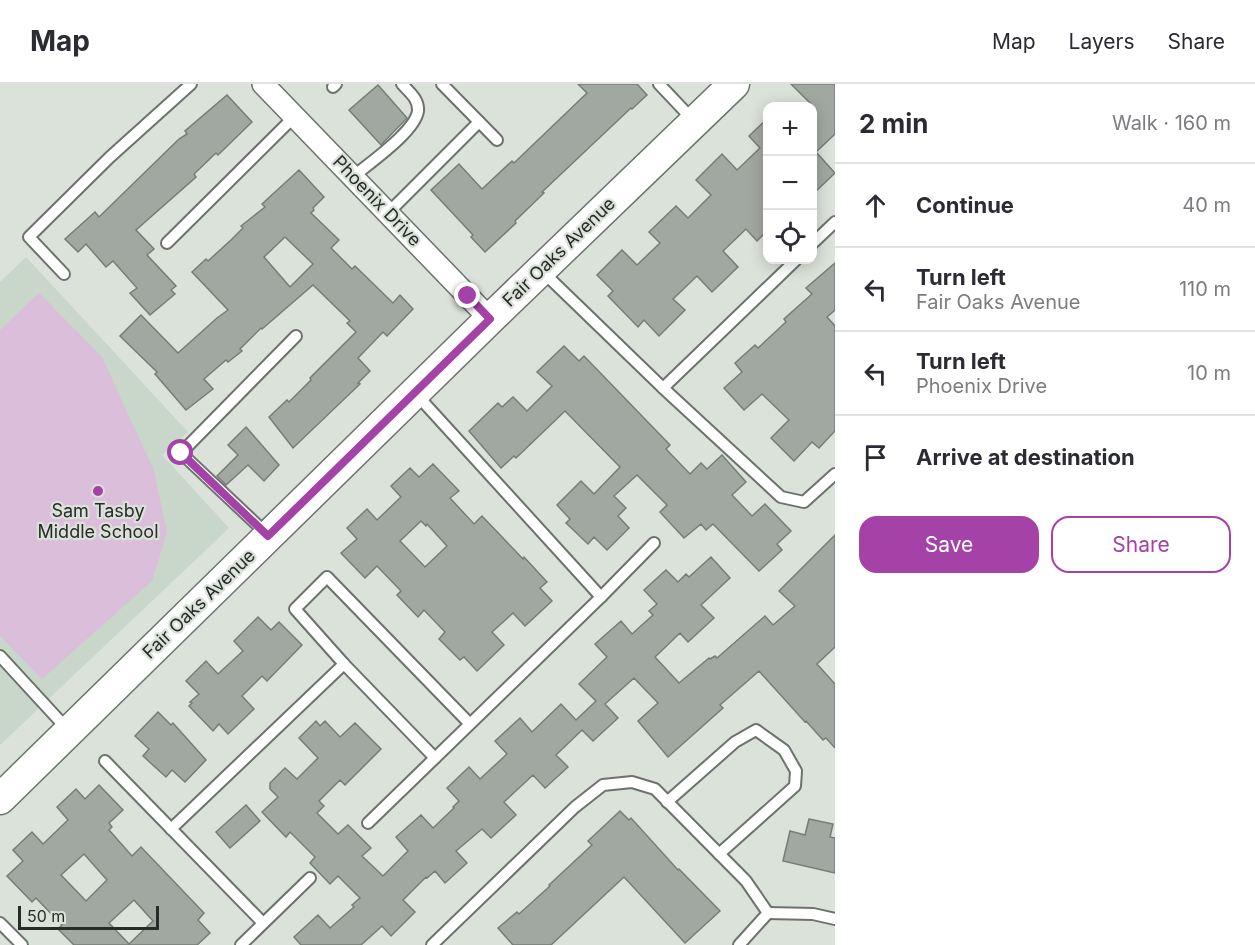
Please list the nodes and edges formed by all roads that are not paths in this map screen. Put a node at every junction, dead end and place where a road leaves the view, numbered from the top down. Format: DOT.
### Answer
graph roads {
  1 [pos="191,84"];
  2 [pos="263,84"];
  3 [pos="402,84"];
  4 [pos="442,84"];
  5 [pos="659,84"];
  6 [pos="734,84"];
  7 [pos="295,116"];
  8 [pos="695,121"];
  9 [pos="479,122"];
  10 [pos="496,140"];
  11 [pos="353,177"];
  12 [pos="388,213"];
  13 [pos="835,222"];
  14 [pos="817,240"];
  15 [pos="167,243"];
  16 [pos="792,264"];
  17 [pos="541,270"];
  18 [pos="64,274"];
  19 [pos="490,319"];
  20 [pos="296,336"];
  21 [pos="663,388"];
  22 [pos="414,393"];
  23 [pos="835,474"];
  24 [pos="268,536"];
  25 [pos="654,543"];
  26 [pos="601,597"];
  27 [pos="0,656"];
  28 [pos="344,664"];
  29 [pos="469,723"];
  30 [pos="69,731"];
  31 [pos="435,758"];
  32 [pos="105,761"];
  33 [pos="0,799"];
  34 [pos="667,802"];
  35 [pos="368,823"];
  36 [pos="171,829"];
  37 [pos="719,854"];
  38 [pos="310,878"];
  39 [pos="768,912"];
  40 [pos="835,919"];
  41 [pos="0,923"];
  42 [pos="263,923"];
  43 [pos="22,945"];
  44 [pos="241,945"];
  45 [pos="432,945"];
  46 [pos="739,945"];
  1 -- 18 [label="lane"];
  2 -- 7 [label="street, Phoenix Drive"];
  3 -- 11 [label="lane"];
  4 -- 9 [label="lane"];
  5 -- 8 [label="lane"];
  6 -- 8 [label="main road, Fair Oaks Avenue"];
  7 -- 11 [label="street, Phoenix Drive"];
  7 -- 15 [label="lane"];
  8 -- 17 [label="main road, Fair Oaks Avenue"];
  9 -- 10 [label="lane"];
  9 -- 12 [label="lane"];
  11 -- 12 [label="street, Phoenix Drive"];
  12 -- 19 [label="street, Phoenix Drive"];
  13 -- 14 [label="lane"];
  16 -- 21 [label="lane"];
  17 -- 19 [label="main road, Fair Oaks Avenue"];
  17 -- 21 [label="lane"];
  19 -- 22 [label="main road, Fair Oaks Avenue"];
  20 -- 24 [label="lane"];
  21 -- 23 [label="lane"];
  22 -- 24 [label="main road, Fair Oaks Avenue"];
  22 -- 26 [label="lane"];
  24 -- 30 [label="main road, Fair Oaks Avenue"];
  25 -- 26 [label="lane"];
  26 -- 29 [label="lane"];
  27 -- 30 [label="lane"];
  28 -- 29 [label="lane"];
  28 -- 31 [label="lane"];
  28 -- 36 [label="lane"];
  29 -- 31 [label="lane"];
  30 -- 33 [label="main road, Fair Oaks Avenue"];
  31 -- 35 [label="lane"];
  32 -- 36 [label="lane"];
  34 -- 37 [label="lane"];
  34 -- 37 [label="lane"];
  34 -- 45 [label="lane"];
  36 -- 42 [label="lane"];
  37 -- 39 [label="lane"];
  38 -- 42 [label="lane"];
  39 -- 40 [label="lane"];
  39 -- 46 [label="lane"];
  41 -- 43 [label="lane"];
  42 -- 44 [label="lane"];
}
